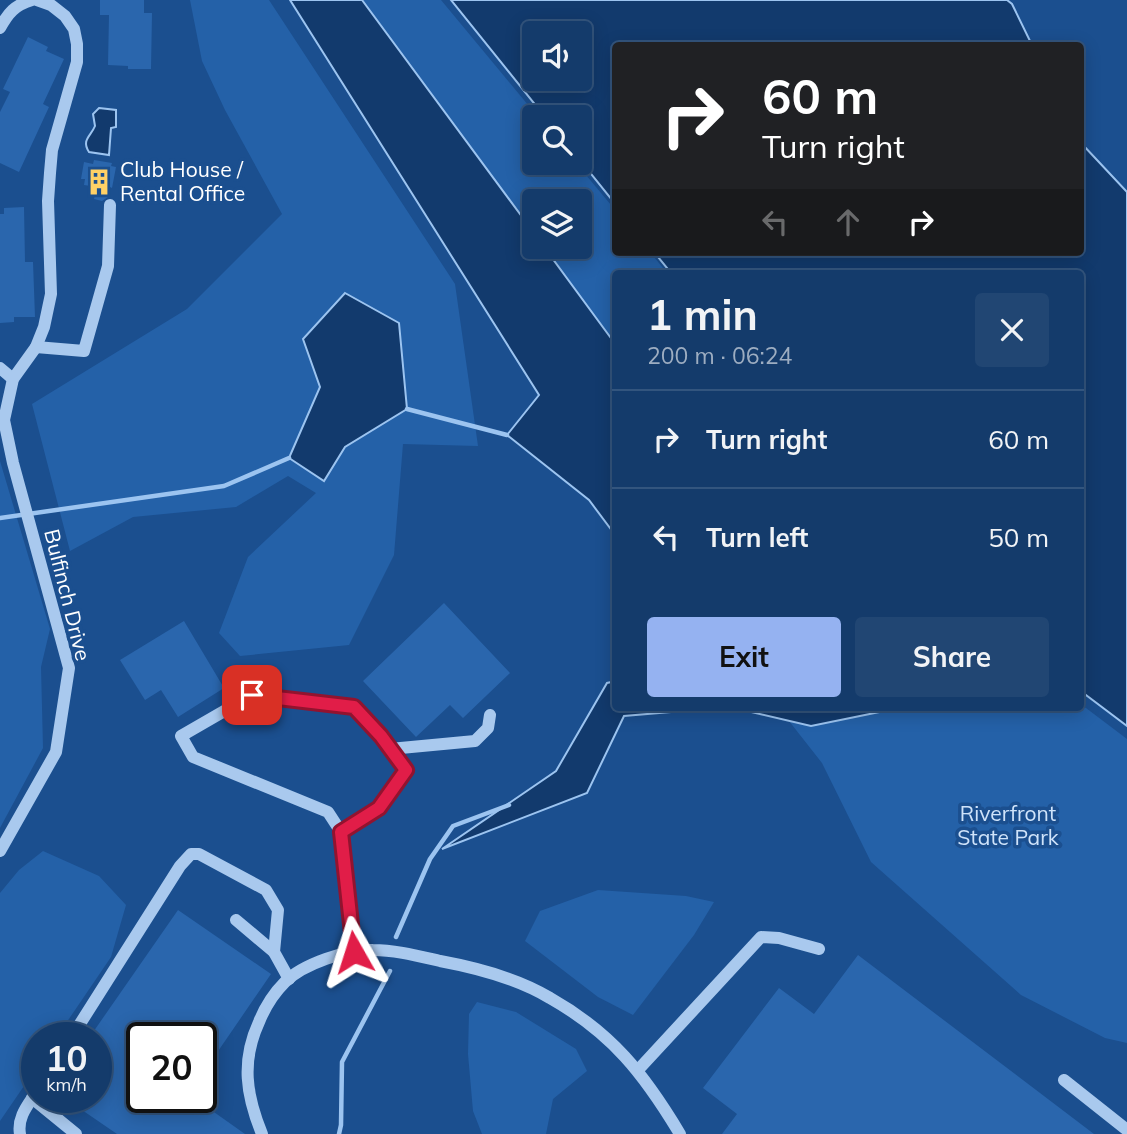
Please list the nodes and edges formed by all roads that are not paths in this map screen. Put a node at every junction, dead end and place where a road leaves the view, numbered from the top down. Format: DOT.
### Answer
graph roads {
  1 [pos="34,0"];
  2 [pos="0,28"];
  3 [pos="110,205"];
  4 [pos="36,347"];
  5 [pos="0,368"];
  6 [pos="13,379"];
  7 [pos="490,715"];
  8 [pos="390,749"];
  9 [pos="341,832"];
  10 [pos="0,851"];
  11 [pos="236,920"];
  12 [pos="819,948"];
  13 [pos="274,952"];
  14 [pos="354,952"];
  15 [pos="289,978"];
  16 [pos="81,1022"];
  17 [pos="638,1070"];
  18 [pos="1064,1080"];
  19 [pos="23,1113"];
  20 [pos="54,1113"];
  21 [pos="1127,1130"];
  22 [pos="20,1134"];
  23 [pos="76,1134"];
  24 [pos="262,1134"];
  25 [pos="680,1134"];
  1 -- 2 [label="street, Bulfinch Drive"];
  1 -- 4 [label="street, Bulfinch Drive"];
  3 -- 4 [label="street"];
  4 -- 6 [label="street, Bulfinch Drive"];
  5 -- 6 [label="street"];
  6 -- 10 [label="street, Bulfinch Drive"];
  7 -- 8 [label="street"];
  8 -- 9 [label="street"];
  8 -- 9 [label="street"];
  9 -- 14 [label="street"];
  11 -- 13 [label="street"];
  12 -- 17 [label="street"];
  13 -- 15 [label="street"];
  13 -- 16 [label="street"];
  14 -- 15 [label="street"];
  14 -- 17 [label="street"];
  15 -- 24 [label="street"];
  17 -- 25 [label="street"];
  18 -- 21 [label="street"];
  19 -- 22 [label="street"];
  20 -- 23 [label="street"];
}
